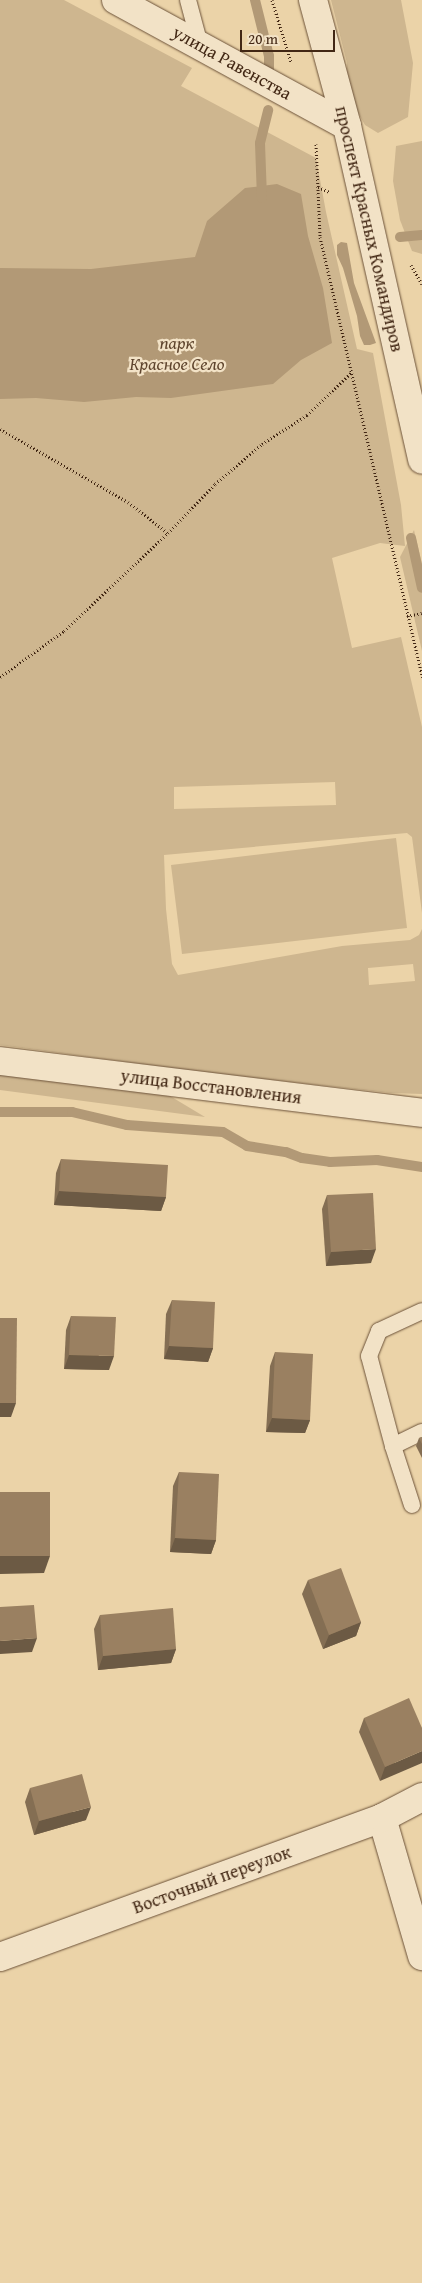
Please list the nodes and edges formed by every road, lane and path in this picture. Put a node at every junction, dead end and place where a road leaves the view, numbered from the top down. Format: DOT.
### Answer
graph roads {
  1 [pos="116,0"];
  2 [pos="188,0"];
  3 [pos="272,0"];
  4 [pos="313,0"];
  5 [pos="200,45"];
  6 [pos="304,102"];
  7 [pos="347,126"];
  8 [pos="351,373"];
  9 [pos="0,429"];
  10 [pos="422,460"];
  11 [pos="168,533"];
  12 [pos="420,613"];
  13 [pos="407,616"];
  14 [pos="0,676"];
  15 [pos="422,677"];
  16 [pos="0,1061"];
  17 [pos="422,1112"];
  18 [pos="422,1311"];
  19 [pos="422,1432"];
  20 [pos="393,1446"];
  21 [pos="412,1505"];
  22 [pos="422,1797"];
  23 [pos="382,1818"];
  24 [pos="422,1956"];
  25 [pos="0,1957"];
  1 -- 5 [label="street, улица Равенства"];
  2 -- 5 [label="lane"];
  3 -- 6 [label="path"];
  4 -- 7 [label="street, проспект Красных Командиров"];
  5 -- 6 [label="street, улица Равенства"];
  6 -- 7 [label="street, улица Равенства"];
  6 -- 8 [label="path"];
  7 -- 10 [label="street, проспект Красных Командиров"];
  8 -- 11 [label="path"];
  8 -- 13 [label="path"];
  9 -- 11 [label="path"];
  11 -- 14 [label="path"];
  12 -- 13 [label="path"];
  13 -- 15 [label="path"];
  16 -- 17 [label="street, улица Восстановления"];
  18 -- 20 [label="lane"];
  19 -- 20 [label="lane"];
  20 -- 21 [label="lane"];
  22 -- 23 [label="street, Восточный переулок"];
  23 -- 24 [label="street"];
  23 -- 25 [label="street, Восточный переулок"];
}
